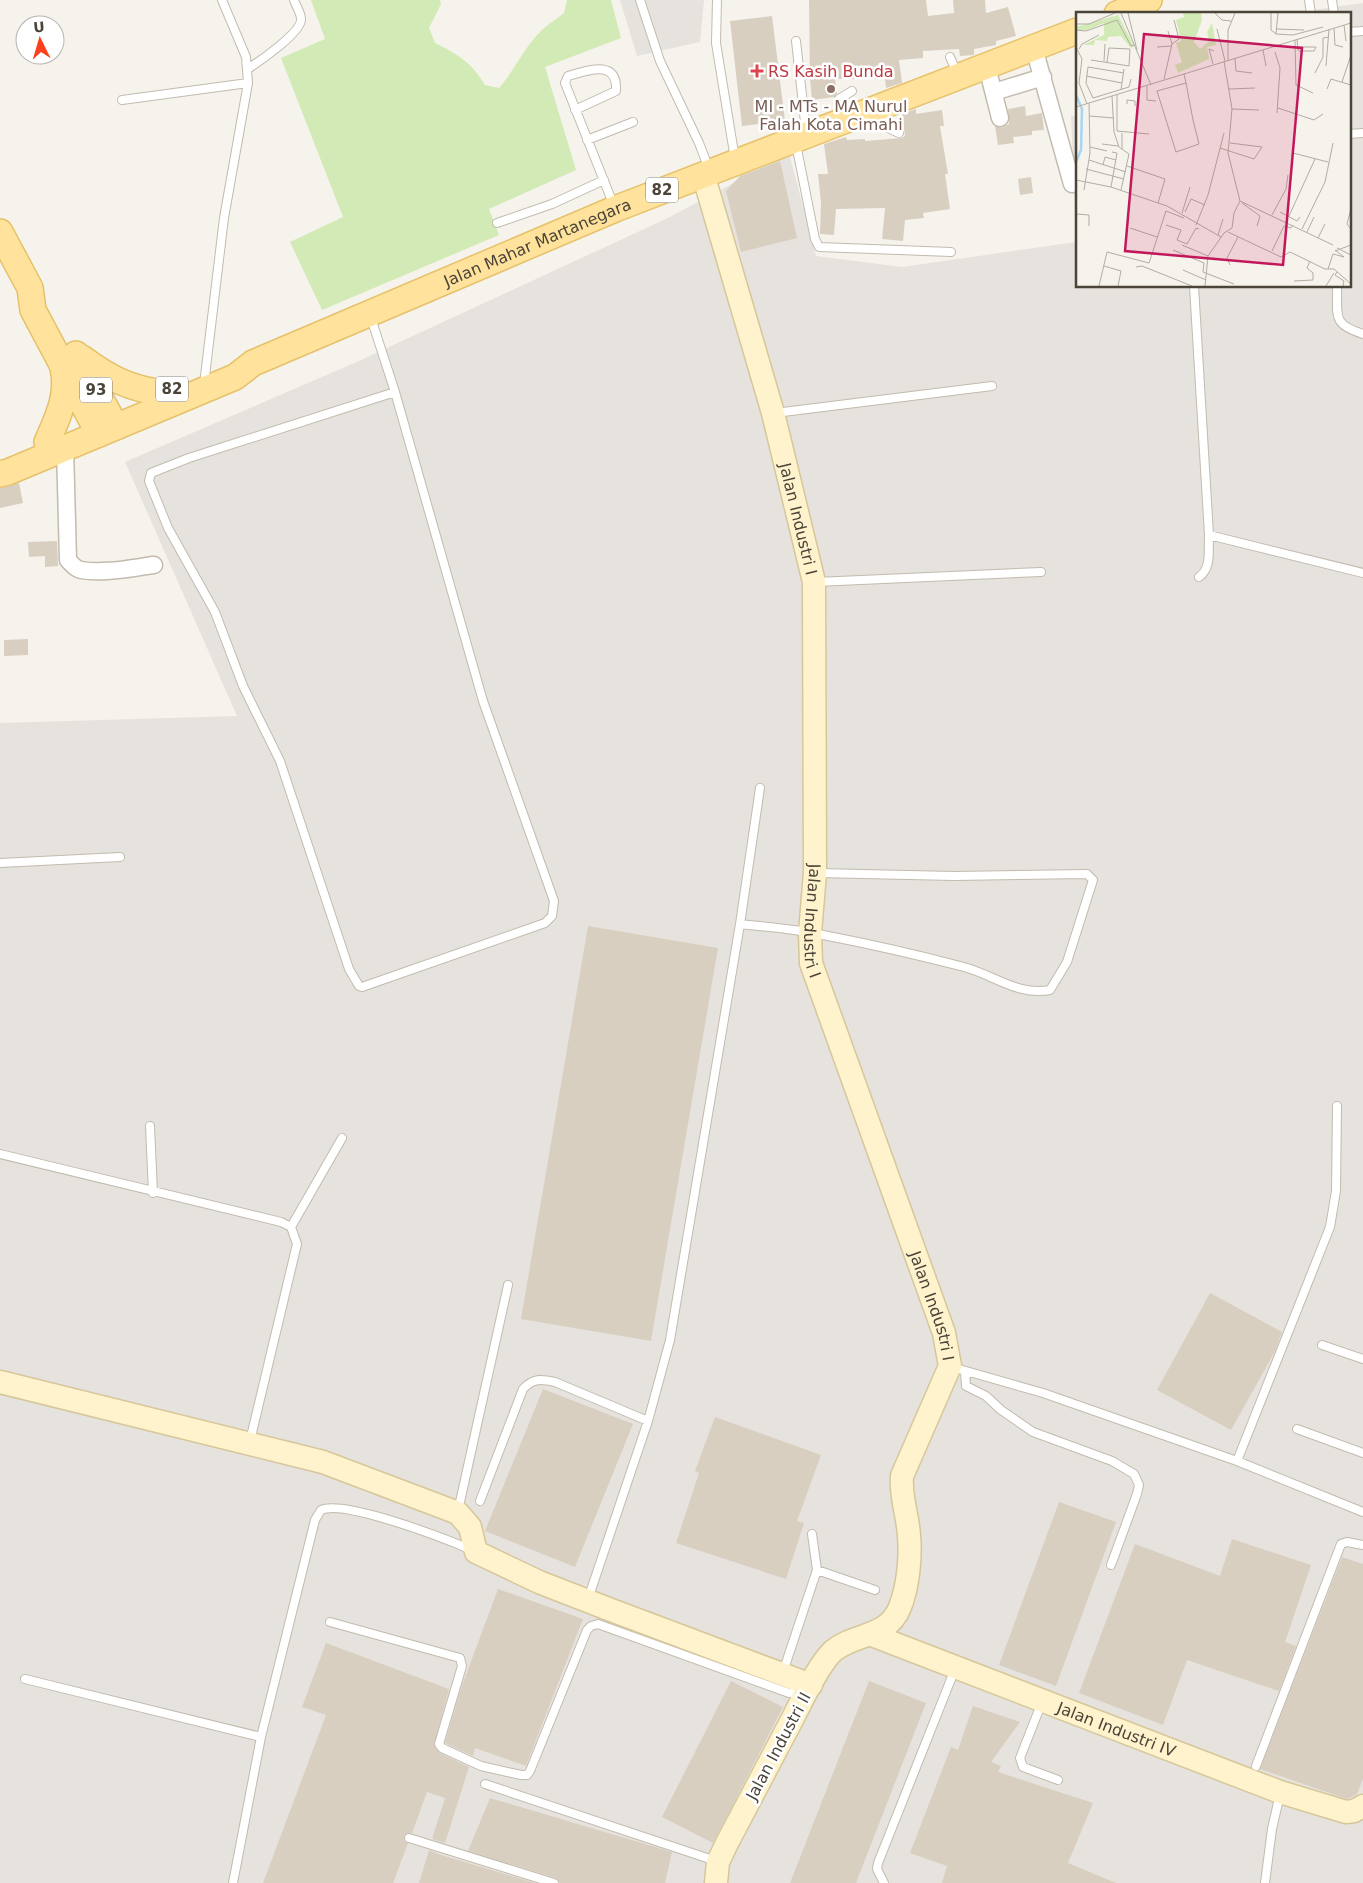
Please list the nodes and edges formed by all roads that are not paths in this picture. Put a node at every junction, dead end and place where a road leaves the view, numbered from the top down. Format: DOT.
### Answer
graph roads {
  1 [pos="222,0"];
  2 [pos="294,0"];
  3 [pos="640,0"];
  4 [pos="717,0"];
  5 [pos="1149,0"];
  6 [pos="1122,12"];
  7 [pos="1076,31"];
  8 [pos="1363,31"];
  9 [pos="1350,32"];
  10 [pos="796,41"];
  11 [pos="1034,48"];
  12 [pos="987,67"];
  13 [pos="249,68"];
  14 [pos="1043,77"];
  15 [pos="248,83"];
  16 [pos="852,92"];
  17 [pos="994,92"];
  18 [pos="122,100"];
  19 [pos="882,106"];
  20 [pos="575,110"];
  21 [pos="1000,118"];
  22 [pos="846,120"];
  23 [pos="633,122"];
  24 [pos="899,133"];
  25 [pos="1363,133"];
  26 [pos="1350,134"];
  27 [pos="801,137"];
  28 [pos="588,140"];
  29 [pos="735,162"];
  30 [pos="707,173"];
  31 [pos="604,180"];
  32 [pos="1072,184"];
  33 [pos="615,209"];
  34 [pos="497,223"];
  35 [pos="0,232"];
  36 [pos="951,252"];
  37 [pos="1194,288"];
  38 [pos="1337,288"];
  39 [pos="369,314"];
  40 [pos="1363,334"];
  41 [pos="69,357"];
  42 [pos="253,363"];
  43 [pos="205,376"];
  44 [pos="992,386"];
  45 [pos="394,392"];
  46 [pos="164,393"];
  47 [pos="773,413"];
  48 [pos="104,424"];
  49 [pos="56,445"];
  50 [pos="0,463"];
  51 [pos="0,474"];
  52 [pos="1208,535"];
  53 [pos="154,565"];
  54 [pos="1041,572"];
  55 [pos="1363,573"];
  56 [pos="1199,577"];
  57 [pos="814,582"];
  58 [pos="760,788"];
  59 [pos="120,857"];
  60 [pos="0,863"];
  61 [pos="815,873"];
  62 [pos="740,924"];
  63 [pos="810,933"];
  64 [pos="1337,1106"];
  65 [pos="150,1126"];
  66 [pos="342,1138"];
  67 [pos="0,1154"];
  68 [pos="153,1193"];
  69 [pos="291,1227"];
  70 [pos="508,1285"];
  71 [pos="1322,1345"];
  72 [pos="1363,1359"];
  73 [pos="958,1369"];
  74 [pos="0,1382"];
  75 [pos="648,1421"];
  76 [pos="1297,1429"];
  77 [pos="249,1444"];
  78 [pos="1363,1453"];
  79 [pos="1238,1461"];
  80 [pos="480,1501"];
  81 [pos="1363,1512"];
  82 [pos="458,1513"];
  83 [pos="812,1534"];
  84 [pos="1363,1545"];
  85 [pos="476,1552"];
  86 [pos="1111,1565"];
  87 [pos="817,1570"];
  88 [pos="875,1590"];
  89 [pos="587,1601"];
  90 [pos="330,1622"];
  91 [pos="872,1635"];
  92 [pos="956,1667"];
  93 [pos="782,1674"];
  94 [pos="25,1679"];
  95 [pos="809,1688"];
  96 [pos="1043,1700"];
  97 [pos="261,1737"];
  98 [pos="1256,1766"];
  99 [pos="1058,1780"];
  100 [pos="485,1784"];
  101 [pos="1280,1792"];
  102 [pos="1363,1806"];
  103 [pos="409,1838"];
  104 [pos="717,1872"];
  105 [pos="233,1883"];
  106 [pos="554,1883"];
  107 [pos="884,1883"];
  108 [pos="1265,1883"];
  1 -- 13 [label="lane"];
  2 -- 13 [label="lane"];
  3 -- 30 [label="lane"];
  4 -- 29 [label="lane"];
  5 -- 6 [label="main road"];
  7 -- 11 [label="main road, Jalan Mahar Martanegara / 82"];
  8 -- 9 [label="lane"];
  10 -- 27 [label="lane"];
  11 -- 12 [label="main road, Jalan Mahar Martanegara / 82"];
  11 -- 14 [label="street"];
  12 -- 17 [label="street"];
  12 -- 19 [label="main road, Jalan Mahar Martanegara / 82"];
  13 -- 15 [label="lane"];
  14 -- 17 [label="street"];
  14 -- 32 [label="street"];
  15 -- 18 [label="lane"];
  15 -- 43 [label="lane"];
  16 -- 22 [label="lane"];
  17 -- 21 [label="street"];
  19 -- 22 [label="main road, Jalan Mahar Martanegara / 82"];
  19 -- 24 [label="lane"];
  20 -- 20 [label="lane"];
  20 -- 28 [label="lane"];
  22 -- 27 [label="main road, Jalan Mahar Martanegara / 82"];
  23 -- 28 [label="lane"];
  25 -- 26 [label="lane"];
  27 -- 29 [label="main road, Jalan Mahar Martanegara / 82"];
  27 -- 36 [label="lane"];
  28 -- 31 [label="lane"];
  29 -- 30 [label="main road, Jalan Mahar Martanegara / 82"];
  30 -- 33 [label="main road, Jalan Mahar Martanegara / 82"];
  30 -- 47 [label="main road, Jalan Industri I"];
  31 -- 33 [label="lane"];
  31 -- 34 [label="lane"];
  33 -- 39 [label="main road, Jalan Mahar Martanegara / 82"];
  35 -- 41 [label="main road, 93"];
  37 -- 52 [label="lane"];
  38 -- 40 [label="lane"];
  39 -- 42 [label="main road, Jalan Mahar Martanegara / 82"];
  39 -- 45 [label="lane"];
  41 -- 46 [label="main road"];
  41 -- 48 [label="main road, 93"];
  41 -- 49 [label="main road"];
  42 -- 43 [label="main road, Jalan Mahar Martanegara / 82"];
  42 -- 48 [label="main road, Jalan Mahar Martanegara / 82"];
  43 -- 46 [label="main road, Jalan Mahar Martanegara / 82"];
  44 -- 47 [label="lane"];
  45 -- 45 [label="lane"];
  46 -- 48 [label="main road, Jalan Mahar Martanegara / 82"];
  47 -- 57 [label="main road, Jalan Industri I"];
  48 -- 49 [label="main road, Jalan Mahar Martanegara / 82"];
  49 -- 50 [label="main road, Jalan Mahar Martanegara / 82"];
  49 -- 51 [label="main road, Jalan Mahar Martanegara / 82"];
  49 -- 53 [label="street"];
  52 -- 55 [label="lane"];
  52 -- 56 [label="lane"];
  54 -- 57 [label="lane"];
  57 -- 61 [label="main road, Jalan Industri I"];
  58 -- 62 [label="lane"];
  59 -- 60 [label="lane"];
  61 -- 63 [label="main road, Jalan Industri I"];
  61 -- 63 [label="lane"];
  62 -- 63 [label="lane"];
  62 -- 75 [label="lane"];
  63 -- 73 [label="main road, Jalan Industri I"];
  64 -- 79 [label="lane"];
  65 -- 68 [label="lane"];
  66 -- 69 [label="lane"];
  67 -- 68 [label="lane"];
  68 -- 69 [label="lane"];
  69 -- 77 [label="lane"];
  70 -- 82 [label="lane"];
  71 -- 72 [label="lane"];
  73 -- 79 [label="lane"];
  73 -- 86 [label="lane"];
  73 -- 91 [label="main road, Jalan Industri I"];
  74 -- 77 [label="main road"];
  75 -- 80 [label="lane"];
  75 -- 89 [label="lane"];
  76 -- 78 [label="lane"];
  77 -- 82 [label="main road"];
  79 -- 81 [label="lane"];
  82 -- 85 [label="main road"];
  83 -- 87 [label="lane"];
  84 -- 98 [label="lane"];
  85 -- 89 [label="main road"];
  85 -- 97 [label="lane"];
  87 -- 88 [label="lane"];
  87 -- 93 [label="lane"];
  89 -- 93 [label="main road"];
  90 -- 95 [label="lane"];
  91 -- 92 [label="main road, Jalan Industri IV"];
  91 -- 95 [label="main road, Jalan Industri II"];
  92 -- 96 [label="main road, Jalan Industri IV"];
  92 -- 107 [label="lane"];
  93 -- 95 [label="main road"];
  94 -- 97 [label="lane"];
  95 -- 104 [label="main road, Jalan Industri II"];
  96 -- 99 [label="lane"];
  96 -- 101 [label="main road, Jalan Industri IV"];
  97 -- 105 [label="lane"];
  100 -- 104 [label="lane"];
  101 -- 102 [label="main road, Jalan Industri IV"];
  101 -- 108 [label="lane"];
  103 -- 106 [label="lane"];
}
